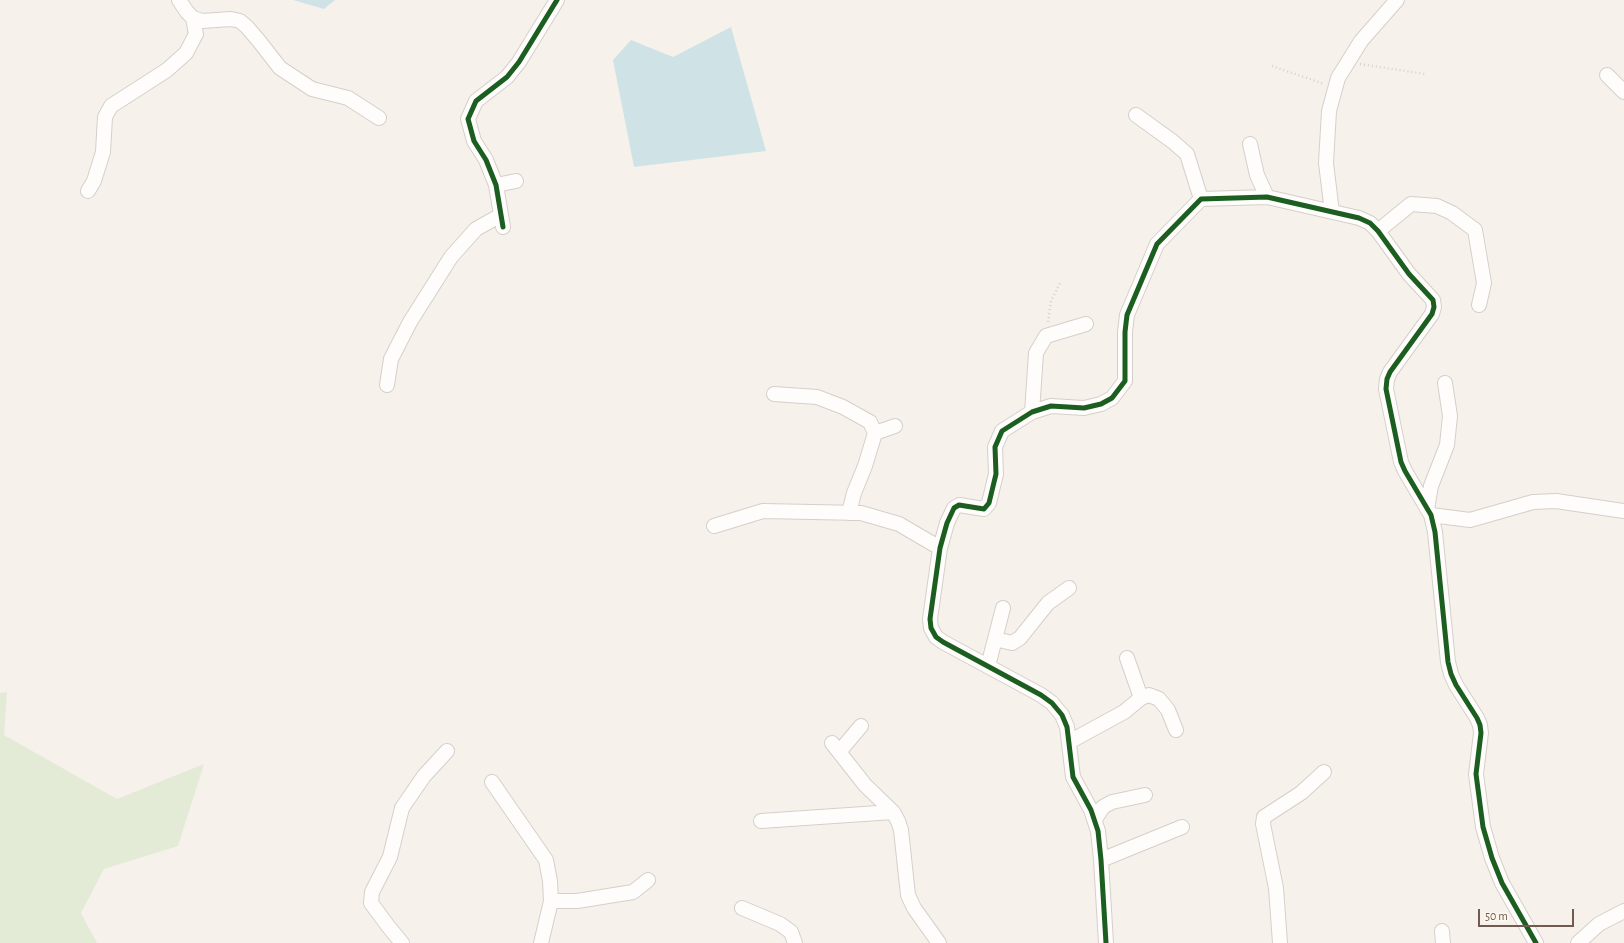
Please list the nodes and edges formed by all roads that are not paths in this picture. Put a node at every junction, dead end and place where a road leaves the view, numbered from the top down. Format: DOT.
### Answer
graph roads {
  1 [pos="179,0"];
  2 [pos="557,0"];
  3 [pos="1397,0"];
  4 [pos="194,18"];
  5 [pos="1607,75"];
  6 [pos="1624,92"];
  7 [pos="1136,115"];
  8 [pos="379,118"];
  9 [pos="1250,144"];
  10 [pos="516,181"];
  11 [pos="496,185"];
  12 [pos="88,191"];
  13 [pos="1267,198"];
  14 [pos="1201,199"];
  15 [pos="1332,212"];
  16 [pos="1378,231"];
  17 [pos="1479,305"];
  18 [pos="1086,324"];
  19 [pos="1445,383"];
  20 [pos="387,385"];
  21 [pos="774,394"];
  22 [pos="1032,412"];
  23 [pos="895,426"];
  24 [pos="875,433"];
  25 [pos="1624,511"];
  26 [pos="1429,512"];
  27 [pos="849,513"];
  28 [pos="714,526"];
  29 [pos="940,548"];
  30 [pos="1069,588"];
  31 [pos="1003,608"];
  32 [pos="995,639"];
  33 [pos="1127,658"];
  34 [pos="988,666"];
  35 [pos="1141,698"];
  36 [pos="861,726"];
  37 [pos="1176,730"];
  38 [pos="1069,742"];
  39 [pos="447,750"];
  40 [pos="1324,772"];
  41 [pos="492,782"];
  42 [pos="1145,795"];
  43 [pos="892,812"];
  44 [pos="1095,819"];
  45 [pos="760,821"];
  46 [pos="1182,827"];
  47 [pos="1101,860"];
  48 [pos="648,880"];
  49 [pos="551,900"];
  50 [pos="742,908"];
  51 [pos="1624,911"];
  52 [pos="402,943"];
  53 [pos="541,943"];
  54 [pos="795,943"];
  55 [pos="939,943"];
  56 [pos="1106,943"];
  57 [pos="1280,943"];
  58 [pos="1536,943"];
  59 [pos="1578,943"];
  1 -- 4 [label="street"];
  2 -- 11 [label="street"];
  3 -- 15 [label="street"];
  4 -- 8 [label="street"];
  4 -- 12 [label="street"];
  5 -- 6 [label="street"];
  7 -- 14 [label="street"];
  9 -- 13 [label="street"];
  10 -- 11 [label="street"];
  11 -- 20 [label="street"];
  13 -- 14 [label="street"];
  13 -- 15 [label="street"];
  14 -- 22 [label="street"];
  15 -- 16 [label="street"];
  16 -- 17 [label="street"];
  16 -- 26 [label="street"];
  18 -- 22 [label="street"];
  19 -- 26 [label="street"];
  21 -- 24 [label="street"];
  22 -- 29 [label="street"];
  23 -- 24 [label="street"];
  24 -- 27 [label="street"];
  25 -- 26 [label="street"];
  26 -- 58 [label="street"];
  27 -- 28 [label="street"];
  27 -- 29 [label="street"];
  29 -- 34 [label="street"];
  30 -- 32 [label="street"];
  31 -- 32 [label="street"];
  32 -- 34 [label="street"];
  33 -- 35 [label="street"];
  34 -- 38 [label="street"];
  35 -- 37 [label="street"];
  35 -- 38 [label="street"];
  36 -- 43 [label="street"];
  38 -- 44 [label="street"];
  39 -- 52 [label="street"];
  40 -- 57 [label="street"];
  41 -- 49 [label="street"];
  42 -- 44 [label="street"];
  43 -- 45 [label="street"];
  43 -- 55 [label="street"];
  44 -- 47 [label="street"];
  46 -- 47 [label="street"];
  47 -- 56 [label="street"];
  48 -- 49 [label="street"];
  49 -- 53 [label="street"];
  50 -- 54 [label="street"];
  51 -- 59 [label="street"];
}
